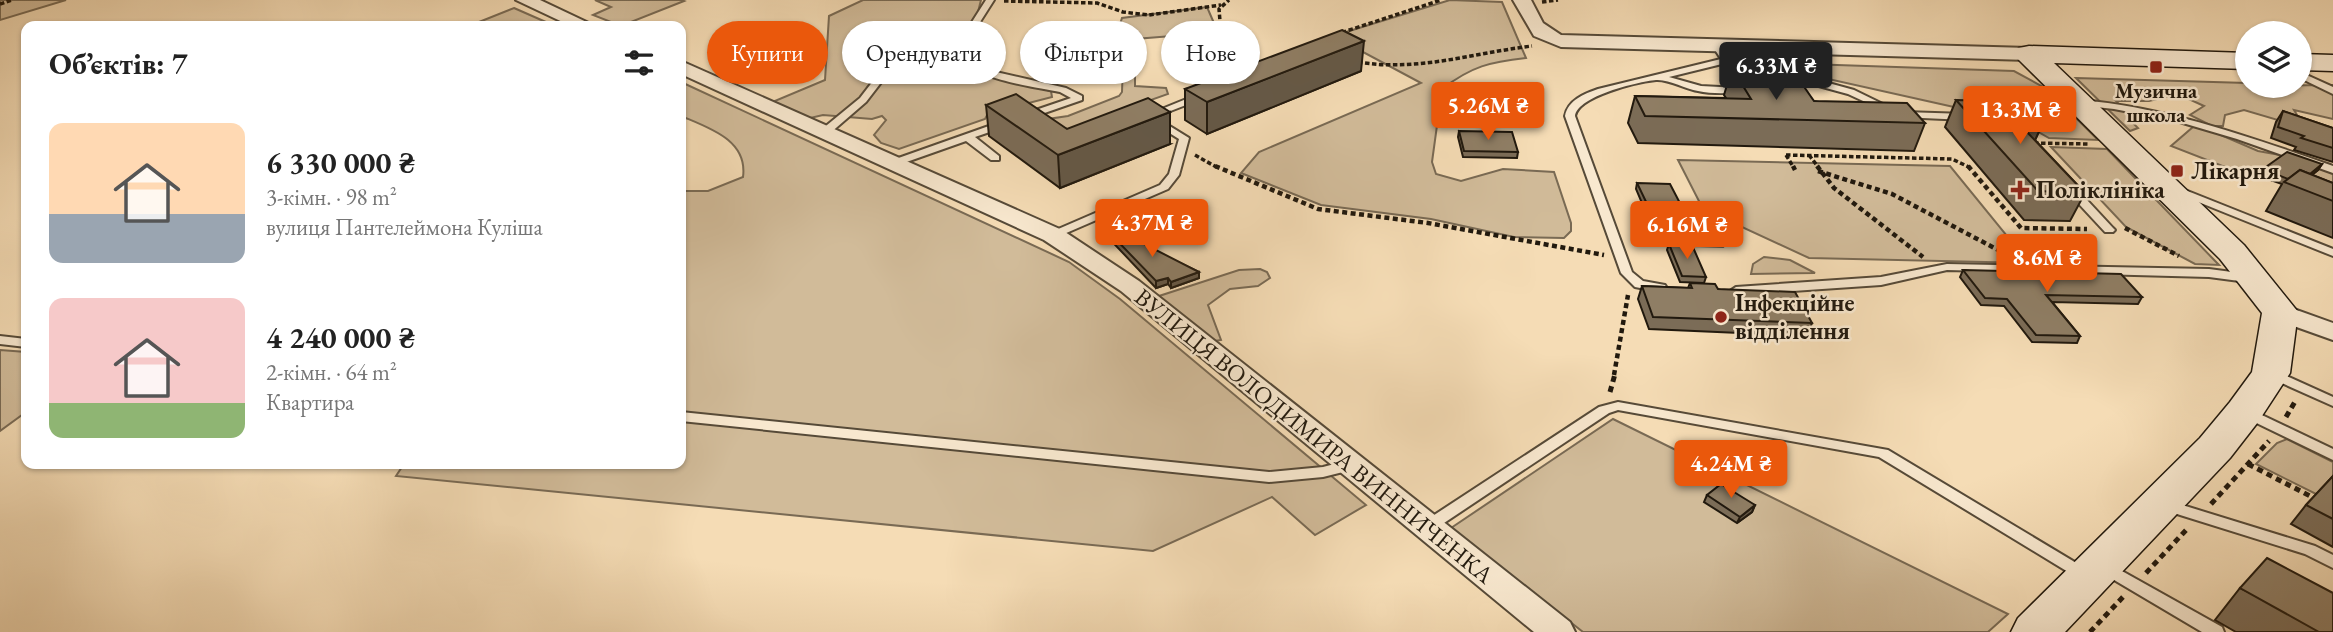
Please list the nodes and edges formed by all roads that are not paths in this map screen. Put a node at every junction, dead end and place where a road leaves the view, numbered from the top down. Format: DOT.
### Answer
graph roads {
  1 [pos="525,0"];
  2 [pos="990,0"];
  3 [pos="1521,0"];
  4 [pos="574,21"];
  5 [pos="977,21"];
  6 [pos="1721,53"];
  7 [pos="2029,54"];
  8 [pos="2235,61"];
  9 [pos="2312,62"];
  10 [pos="2333,63"];
  11 [pos="686,69"];
  12 [pos="1658,76"];
  13 [pos="1006,77"];
  14 [pos="1811,80"];
  15 [pos="2312,81"];
  16 [pos="876,84"];
  17 [pos="1796,89"];
  18 [pos="1736,90"];
  19 [pos="2333,91"];
  20 [pos="1210,93"];
  21 [pos="2078,103"];
  22 [pos="1874,114"];
  23 [pos="1901,115"];
  24 [pos="1149,116"];
  25 [pos="1979,119"];
  26 [pos="1136,121"];
  27 [pos="825,132"];
  28 [pos="968,137"];
  29 [pos="995,158"];
  30 [pos="894,163"];
  31 [pos="2333,170"];
  32 [pos="2154,179"];
  33 [pos="2065,182"];
  34 [pos="2105,225"];
  35 [pos="1053,235"];
  36 [pos="2333,253"];
  37 [pos="2254,279"];
  38 [pos="1676,289"];
  39 [pos="1728,291"];
  40 [pos="2280,312"];
  41 [pos="2333,332"];
  42 [pos="0,340"];
  43 [pos="21,342"];
  44 [pos="2284,384"];
  45 [pos="2333,402"];
  46 [pos="2245,412"];
  47 [pos="686,417"];
  48 [pos="2333,455"];
  49 [pos="1351,465"];
  50 [pos="2162,504"];
  51 [pos="1427,527"];
  52 [pos="2333,562"];
  53 [pos="2095,572"];
  54 [pos="1558,632"];
  55 [pos="2035,632"];
  56 [pos="2216,632"];
  1 -- 4 [label="street"];
  2 -- 5 [label="lane"];
  3 -- 6 [label="street"];
  6 -- 7 [label="street"];
  6 -- 12 [label="lane"];
  6 -- 14 [label="lane"];
  7 -- 8 [label="street"];
  7 -- 21 [label="street"];
  9 -- 10 [label="street"];
  11 -- 27 [label="street, ВУЛИЦЯ ВОЛОДИМИРА ВИННИЧЕНКА"];
  12 -- 18 [label="lane"];
  12 -- 38 [label="lane"];
  13 -- 28 [label="lane"];
  14 -- 17 [label="lane"];
  14 -- 23 [label="lane"];
  15 -- 19 [label="lane"];
  16 -- 27 [label="lane"];
  20 -- 24 [label="lane"];
  21 -- 31 [label="lane"];
  21 -- 32 [label="street"];
  22 -- 23 [label="lane"];
  23 -- 25 [label="lane"];
  24 -- 26 [label="lane"];
  24 -- 35 [label="lane"];
  27 -- 30 [label="street, ВУЛИЦЯ ВОЛОДИМИРА ВИННИЧЕНКА"];
  28 -- 29 [label="lane"];
  28 -- 30 [label="lane"];
  30 -- 35 [label="street, ВУЛИЦЯ ВОЛОДИМИРА ВИННИЧЕНКА"];
  32 -- 36 [label="lane"];
  32 -- 37 [label="street"];
  33 -- 34 [label="lane"];
  35 -- 49 [label="street, ВУЛИЦЯ ВОЛОДИМИРА ВИННИЧЕНКА"];
  37 -- 39 [label="lane"];
  37 -- 40 [label="street"];
  40 -- 41 [label="street"];
  40 -- 44 [label="street"];
  42 -- 43 [label="lane"];
  44 -- 45 [label="lane"];
  44 -- 46 [label="street"];
  46 -- 48 [label="lane"];
  46 -- 50 [label="street"];
  47 -- 49 [label="lane"];
  49 -- 51 [label="street, ВУЛИЦЯ ВОЛОДИМИРА ВИННИЧЕНКА"];
  50 -- 52 [label="lane"];
  50 -- 53 [label="street"];
  51 -- 53 [label="lane"];
  51 -- 54 [label="street, ВУЛИЦЯ ВОЛОДИМИРА ВИННИЧЕНКА"];
  53 -- 55 [label="street"];
  53 -- 56 [label="lane"];
}
